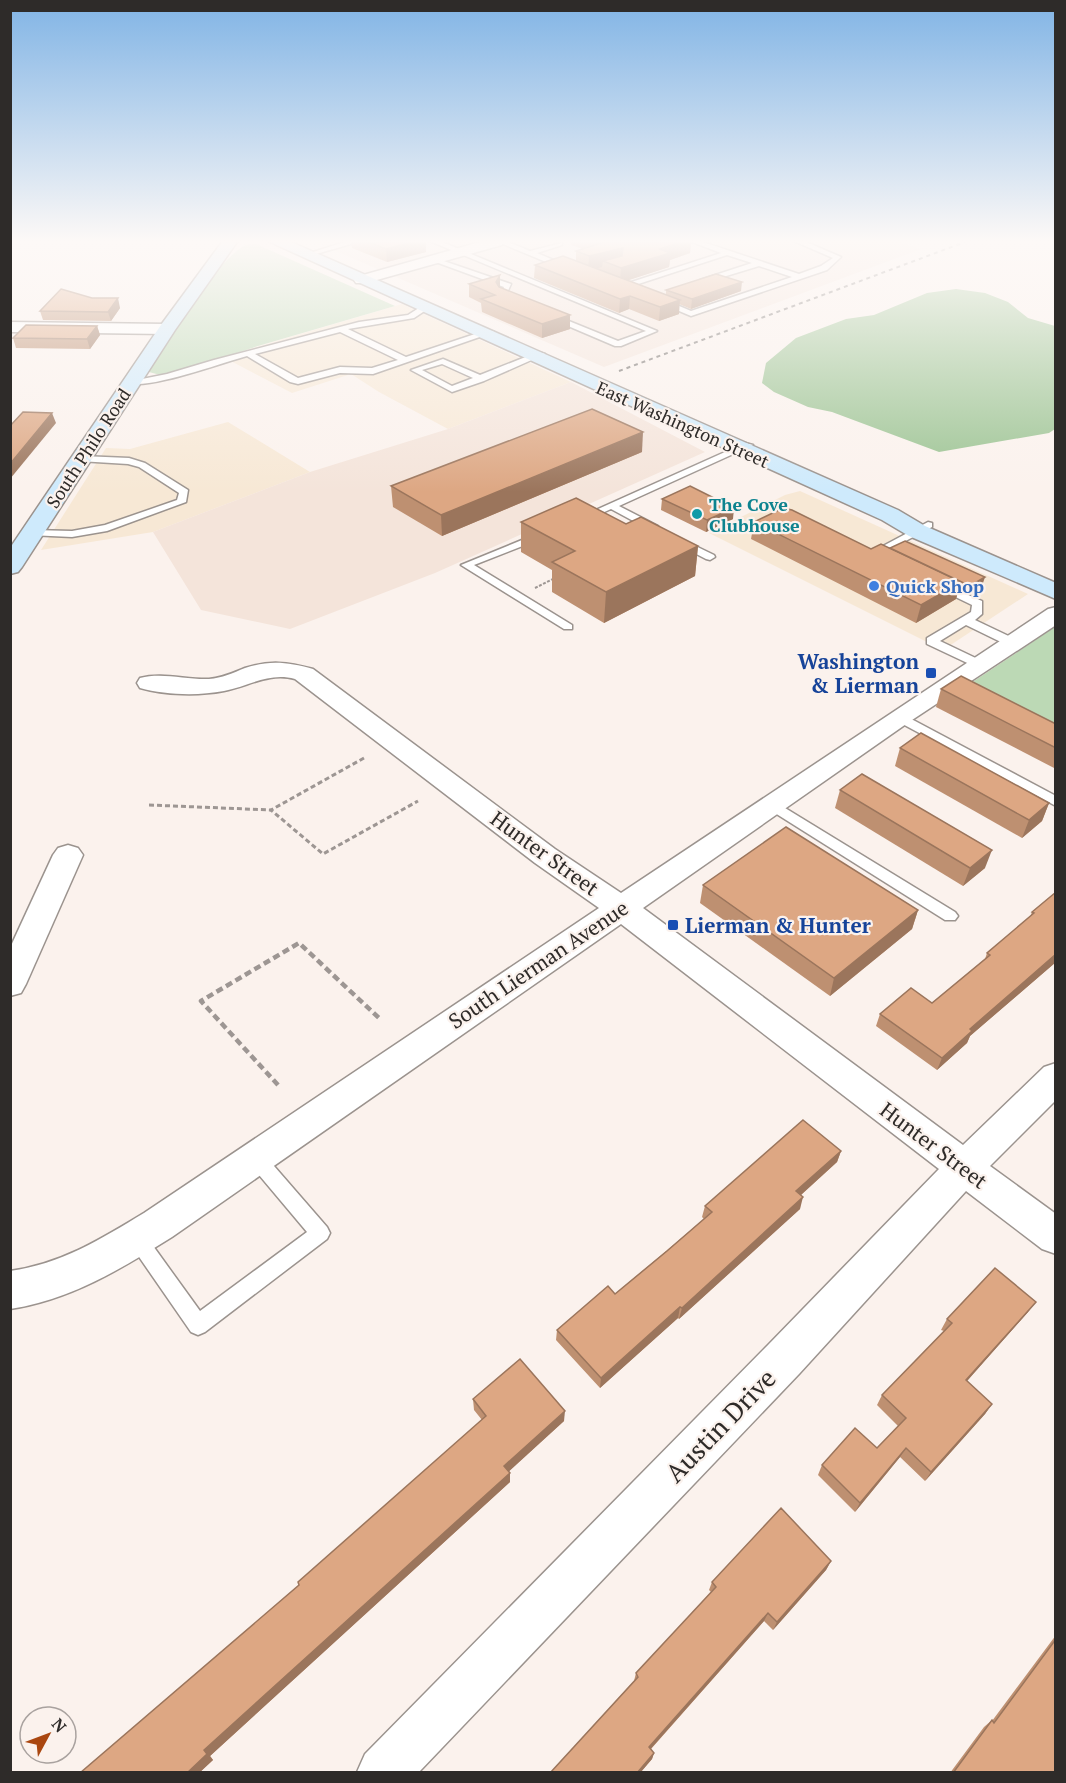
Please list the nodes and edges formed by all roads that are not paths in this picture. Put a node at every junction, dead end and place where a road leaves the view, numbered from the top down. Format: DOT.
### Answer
graph roads {
  1 [pos="170,325"];
  2 [pos="354,325"];
  3 [pos="469,325"];
  4 [pos="572,325"];
  5 [pos="639,325"];
  6 [pos="10,327"];
  7 [pos="167,329"];
  8 [pos="341,329"];
  9 [pos="486,333"];
  10 [pos="250,355"];
  11 [pos="538,356"];
  12 [pos="405,360"];
  13 [pos="480,379"];
  14 [pos="131,382"];
  15 [pos="744,447"];
  16 [pos="82,459"];
  17 [pos="612,506"];
  18 [pos="570,523"];
  19 [pos="923,528"];
  20 [pos="549,531"];
  21 [pos="33,533"];
  22 [pos="710,557"];
  23 [pos="883,559"];
  24 [pos="10,567"];
  25 [pos="925,578"];
  26 [pos="1056,580"];
  27 [pos="1056,592"];
  28 [pos="1056,614"];
  29 [pos="966,620"];
  30 [pos="568,627"];
  31 [pos="1012,643"];
  32 [pos="980,665"];
  33 [pos="149,683"];
  34 [pos="900,717"];
  35 [pos="1056,802"];
  36 [pos="772,805"];
  37 [pos="68,855"];
  38 [pos="621,908"];
  39 [pos="950,916"];
  40 [pos="10,984"];
  41 [pos="1056,1077"];
  42 [pos="255,1157"];
  43 [pos="964,1167"];
  44 [pos="1056,1237"];
  45 [pos="136,1238"];
  46 [pos="10,1290"];
  47 [pos="383,1773"];
  1 -- 7 [label="main road, South Philo Road"];
  2 -- 8 [label="lane"];
  3 -- 9 [label="main road, East Washington Street"];
  4 -- 5 [label="lane"];
  6 -- 7 [label="street"];
  7 -- 14 [label="main road, South Philo Road"];
  8 -- 10 [label="lane"];
  8 -- 12 [label="lane"];
  9 -- 11 [label="main road, East Washington Street"];
  9 -- 12 [label="lane"];
  10 -- 12 [label="lane"];
  10 -- 14 [label="lane"];
  11 -- 13 [label="lane"];
  11 -- 15 [label="main road, East Washington Street"];
  13 -- 13 [label="lane"];
  14 -- 16 [label="main road, South Philo Road"];
  15 -- 17 [label="lane"];
  15 -- 19 [label="main road, East Washington Street"];
  16 -- 21 [label="main road, South Philo Road"];
  16 -- 21 [label="lane"];
  17 -- 18 [label="lane"];
  17 -- 22 [label="lane"];
  19 -- 23 [label="lane"];
  19 -- 26 [label="main road, East Washington Street"];
  19 -- 27 [label="main road, East Washington Street"];
  20 -- 30 [label="lane"];
  21 -- 24 [label="main road, South Philo Road"];
  25 -- 29 [label="lane"];
  28 -- 31 [label="street, South Lierman Avenue"];
  29 -- 31 [label="lane"];
  29 -- 32 [label="lane"];
  31 -- 32 [label="street, South Lierman Avenue"];
  32 -- 34 [label="street, South Lierman Avenue"];
  33 -- 38 [label="street, Hunter Street"];
  34 -- 35 [label="lane"];
  34 -- 36 [label="street, South Lierman Avenue"];
  36 -- 38 [label="street, South Lierman Avenue"];
  36 -- 39 [label="lane"];
  37 -- 40 [label="street"];
  38 -- 42 [label="street, South Lierman Avenue"];
  38 -- 43 [label="street, Hunter Street"];
  41 -- 43 [label="street, Austin Drive"];
  42 -- 45 [label="street, South Lierman Avenue"];
  42 -- 45 [label="lane"];
  43 -- 44 [label="street, Hunter Street"];
  43 -- 47 [label="street, Austin Drive"];
  45 -- 46 [label="street, South Lierman Avenue"];
}
